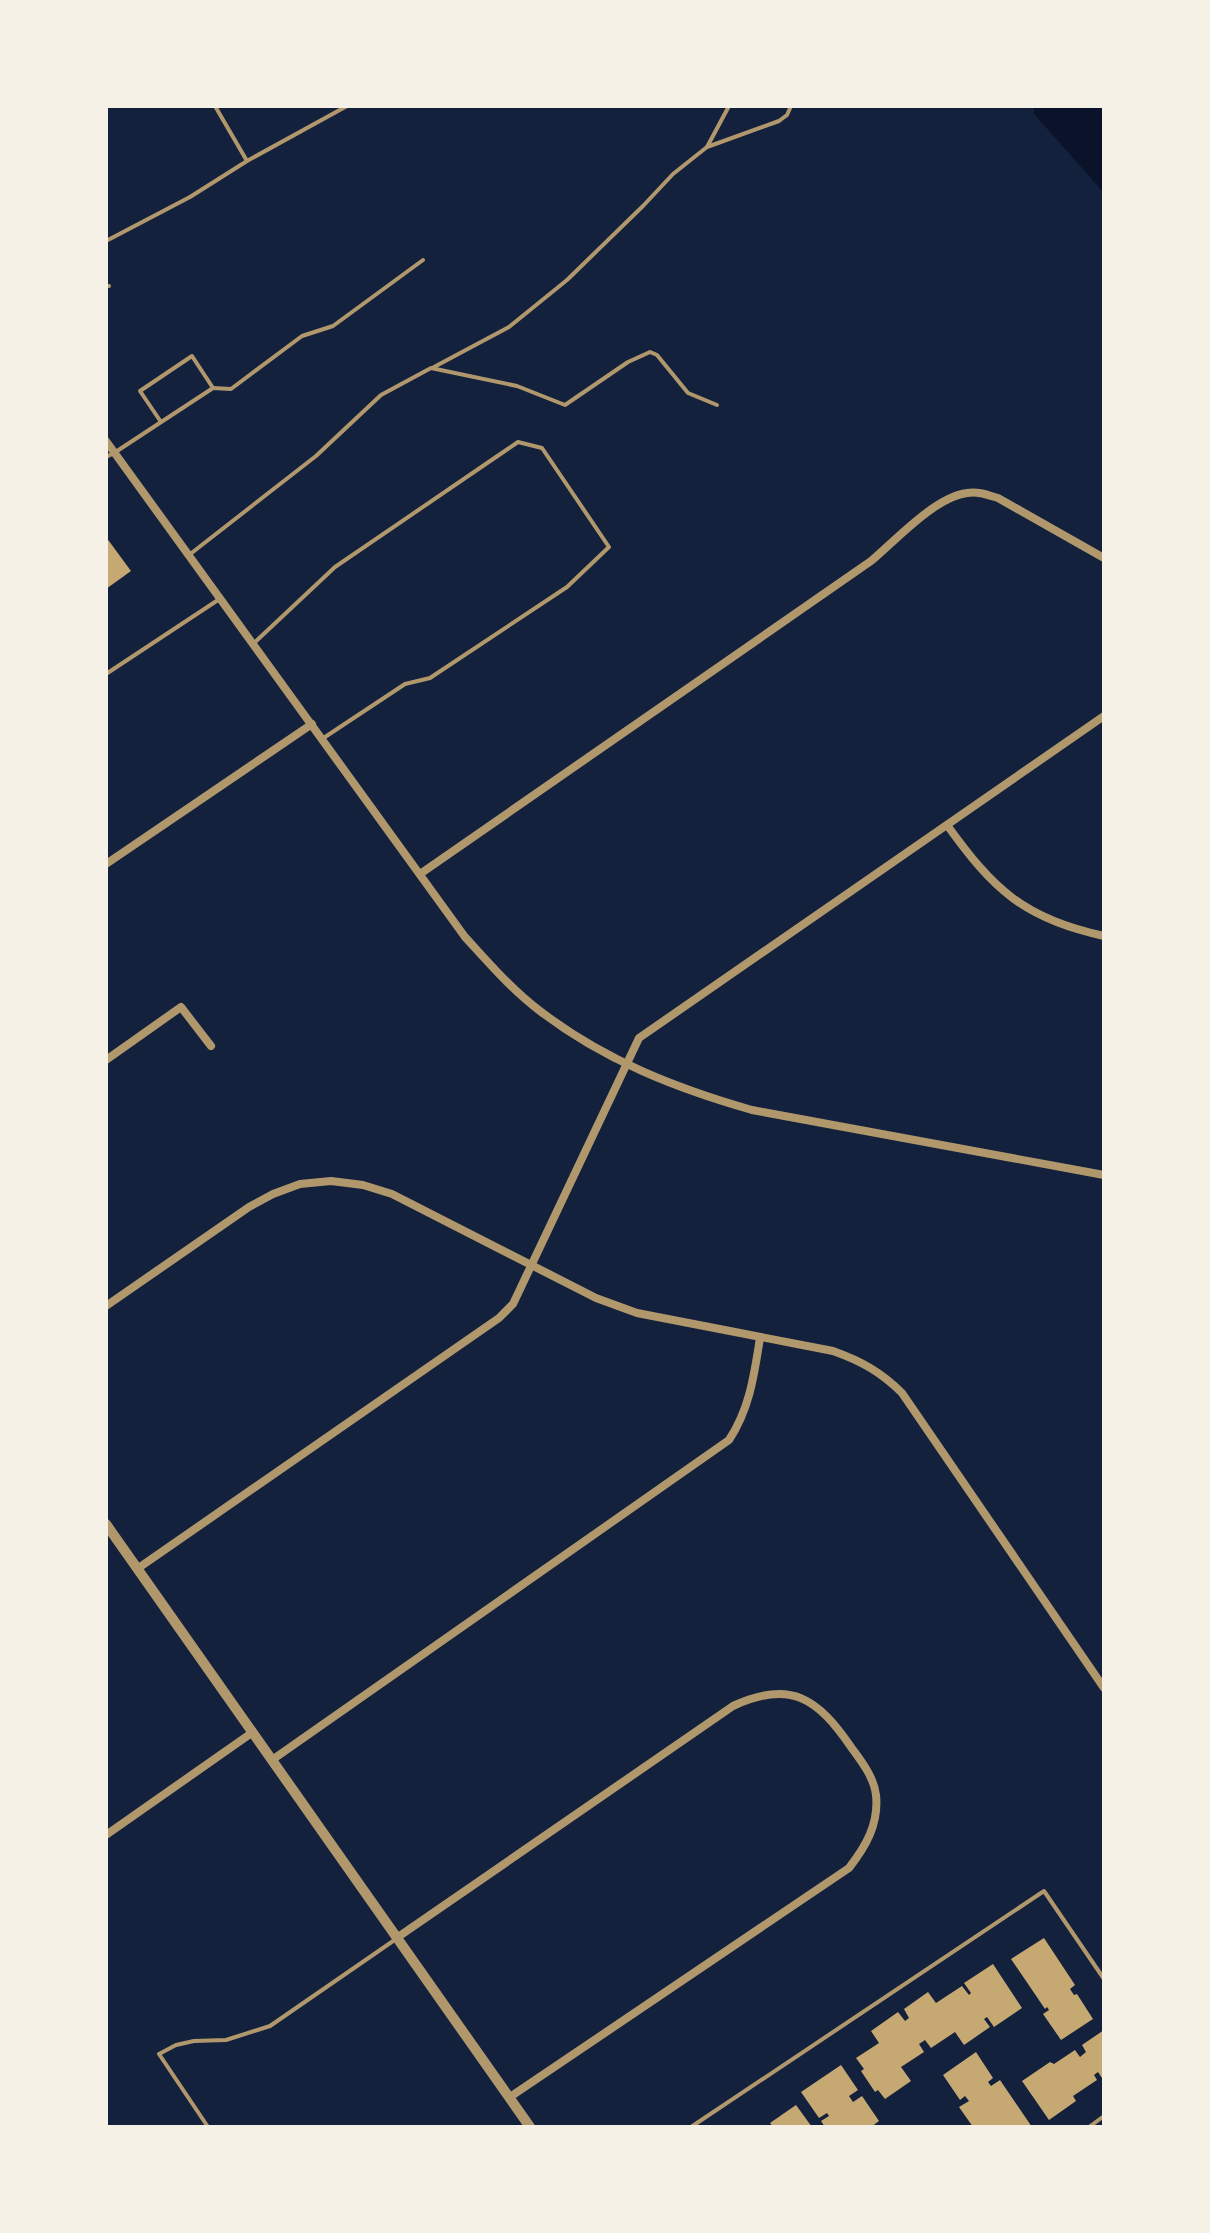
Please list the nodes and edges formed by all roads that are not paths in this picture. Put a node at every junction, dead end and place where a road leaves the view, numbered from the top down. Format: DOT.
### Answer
graph roads {
  1 [pos="215,106"];
  2 [pos="347,106"];
  3 [pos="729,106"];
  4 [pos="791,106"];
  5 [pos="707,147"];
  6 [pos="247,161"];
  7 [pos="106,241"];
  8 [pos="423,260"];
  9 [pos="431,368"];
  10 [pos="213,388"];
  11 [pos="717,405"];
  12 [pos="161,422"];
  13 [pos="106,441"];
  14 [pos="110,455"];
  15 [pos="189,555"];
  16 [pos="1104,558"];
  17 [pos="221,598"];
  18 [pos="253,644"];
  19 [pos="106,674"];
  20 [pos="1104,716"];
  21 [pos="312,724"];
  22 [pos="322,739"];
  23 [pos="947,825"];
  24 [pos="106,864"];
  25 [pos="420,874"];
  26 [pos="1104,936"];
  27 [pos="211,1046"];
  28 [pos="106,1060"];
  29 [pos="626,1065"];
  30 [pos="1104,1175"];
  31 [pos="531,1266"];
  32 [pos="106,1306"];
  33 [pos="760,1338"];
  34 [pos="106,1524"];
  35 [pos="137,1569"];
  36 [pos="1104,1688"];
  37 [pos="253,1732"];
  38 [pos="272,1760"];
  39 [pos="106,1835"];
  40 [pos="398,1937"];
  41 [pos="1104,1979"];
  42 [pos="510,2097"];
  43 [pos="1104,2116"];
  44 [pos="208,2127"];
  45 [pos="530,2127"];
  46 [pos="691,2127"];
  47 [pos="1089,2127"];
  1 -- 6 [label="lane"];
  2 -- 6 [label="lane"];
  3 -- 5 [label="lane"];
  4 -- 5 [label="lane"];
  5 -- 9 [label="lane"];
  6 -- 7 [label="lane"];
  8 -- 10 [label="lane"];
  9 -- 11 [label="lane"];
  9 -- 15 [label="lane"];
  10 -- 12 [label="lane"];
  10 -- 12 [label="lane"];
  12 -- 14 [label="lane"];
  13 -- 14 [label="street"];
  14 -- 15 [label="street"];
  15 -- 17 [label="street"];
  16 -- 25 [label="street"];
  17 -- 18 [label="street"];
  17 -- 19 [label="lane"];
  18 -- 21 [label="street"];
  18 -- 22 [label="lane"];
  20 -- 23 [label="street"];
  21 -- 22 [label="street"];
  21 -- 24 [label="street"];
  22 -- 25 [label="street"];
  23 -- 26 [label="street"];
  23 -- 29 [label="street"];
  25 -- 29 [label="street"];
  27 -- 28 [label="street"];
  29 -- 30 [label="street"];
  29 -- 31 [label="street"];
  31 -- 32 [label="street"];
  31 -- 33 [label="street"];
  31 -- 35 [label="street"];
  33 -- 36 [label="street"];
  33 -- 38 [label="street"];
  34 -- 35 [label="street"];
  35 -- 37 [label="street"];
  37 -- 38 [label="street"];
  37 -- 39 [label="street"];
  38 -- 40 [label="street"];
  40 -- 42 [label="street"];
  40 -- 42 [label="street"];
  40 -- 44 [label="lane"];
  41 -- 46 [label="lane"];
  42 -- 45 [label="street"];
  43 -- 47 [label="lane"];
}
